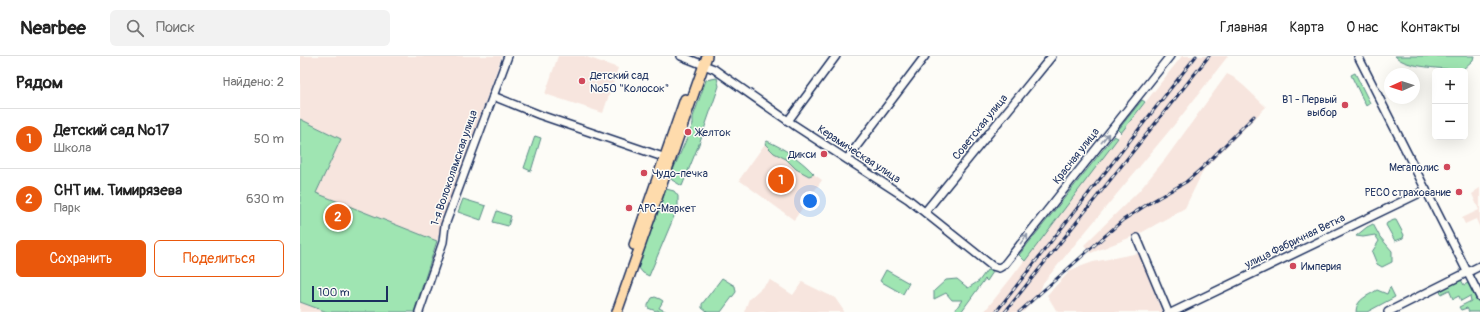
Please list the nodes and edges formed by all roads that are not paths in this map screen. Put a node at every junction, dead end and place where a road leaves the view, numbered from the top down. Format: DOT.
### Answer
graph roads {
  1 [pos="508,56"];
  2 [pos="681,56"];
  3 [pos="836,56"];
  4 [pos="925,56"];
  5 [pos="1052,56"];
  6 [pos="1170,56"];
  7 [pos="1358,56"];
  8 [pos="702,60"];
  9 [pos="493,96"];
  10 [pos="788,121"];
  11 [pos="663,158"];
  12 [pos="847,159"];
  13 [pos="1426,190"];
  14 [pos="926,212"];
  15 [pos="1137,238"];
  16 [pos="1480,266"];
  17 [pos="999,268"];
  18 [pos="1468,273"];
  19 [pos="1480,297"];
  20 [pos="419,312"];
  21 [pos="611,312"];
  22 [pos="617,312"];
  23 [pos="1168,312"];
  24 [pos="1173,312"];
  25 [pos="1388,312"];
  1 -- 9 [label="street, 1-я Волоколамская улица"];
  2 -- 8 [label="street"];
  3 -- 10 [label="street"];
  4 -- 12 [label="street"];
  5 -- 14 [label="street, Советская улица"];
  17 -- 6 [label="street, Красная улица, one-way"];
  7 -- 13 [label="street"];
  8 -- 10 [label="street, Керамическая улица"];
  8 -- 11 [label="main road"];
  8 -- 22 [label="main road"];
  9 -- 11 [label="street"];
  9 -- 20 [label="street, 1-я Волоколамская улица"];
  10 -- 12 [label="street, Керамическая улица"];
  11 -- 21 [label="main road"];
  12 -- 14 [label="street, Керамическая улица"];
  13 -- 18 [label="street"];
  13 -- 24 [label="street, улица Фабричная Ветка"];
  14 -- 17 [label="street, Керамическая улица"];
  15 -- 23 [label="street"];
  16 -- 18 [label="street"];
  18 -- 19 [label="street"];
  18 -- 25 [label="street"];
}
